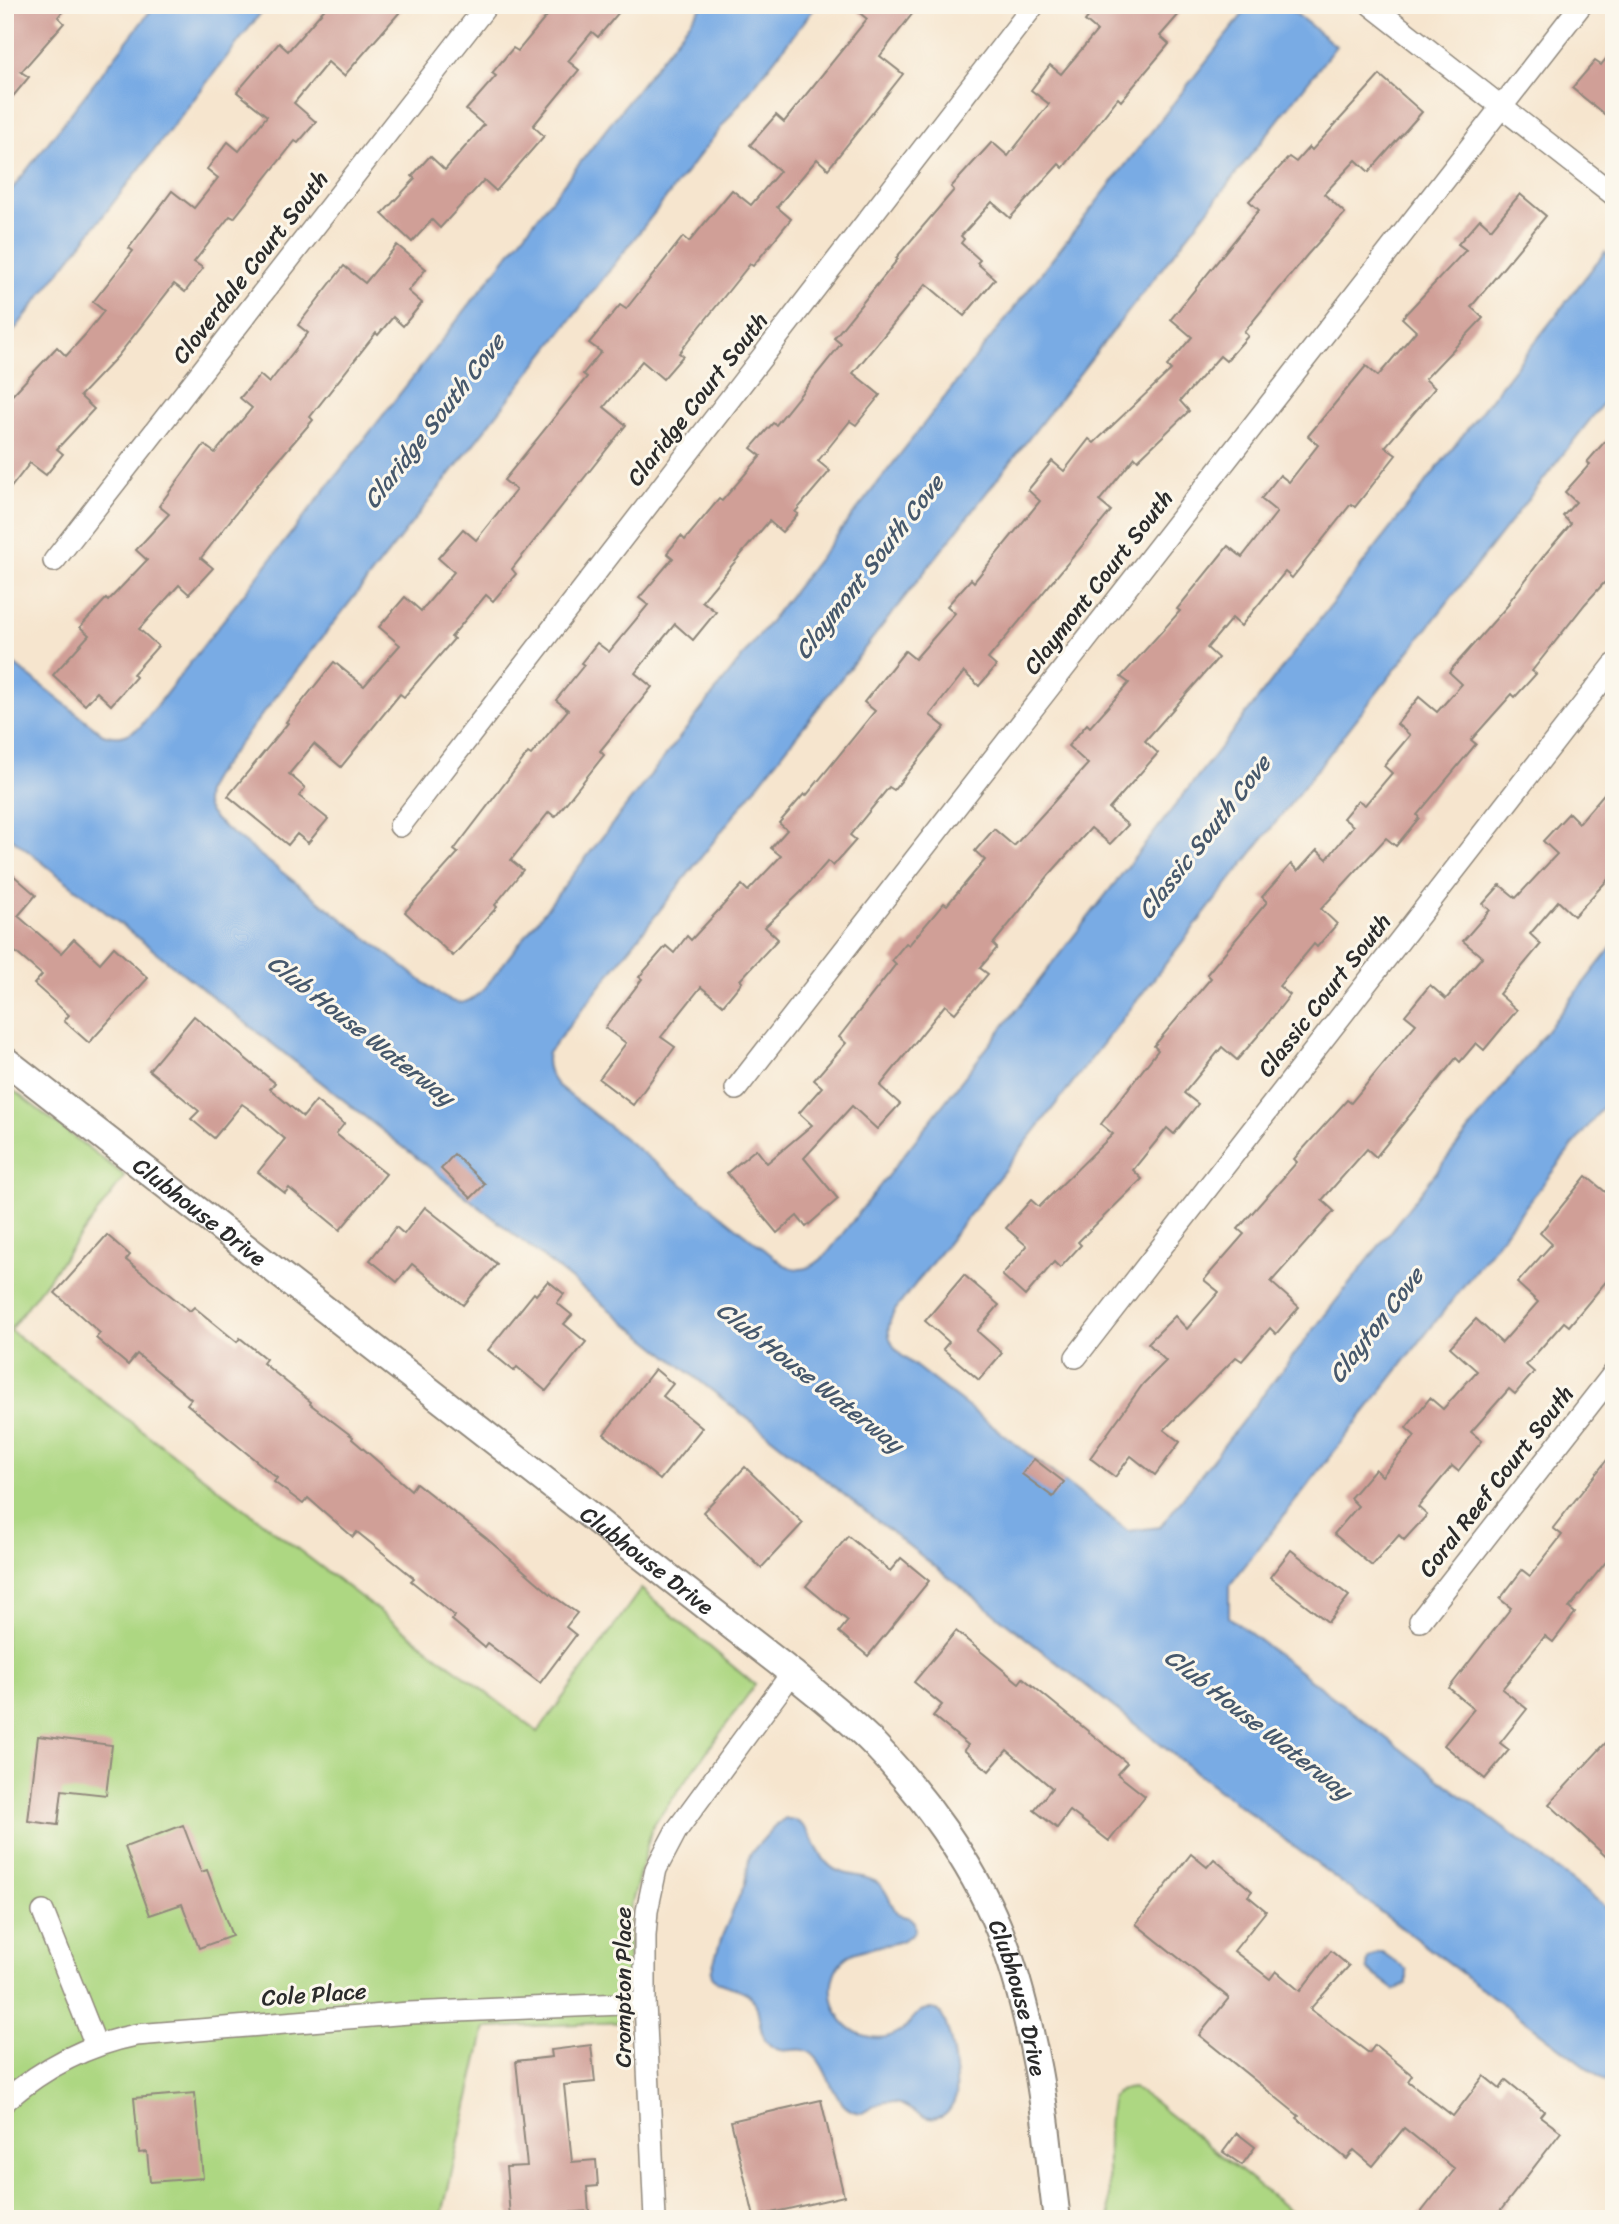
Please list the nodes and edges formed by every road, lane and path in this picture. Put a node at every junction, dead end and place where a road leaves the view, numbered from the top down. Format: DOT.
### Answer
graph roads {
  1 [pos="487,5"];
  2 [pos="1034,5"];
  3 [pos="1371,5"];
  4 [pos="1581,5"];
  5 [pos="1501,107"];
  6 [pos="1614,195"];
  7 [pos="54,561"];
  8 [pos="1614,665"];
  9 [pos="401,825"];
  10 [pos="5,1060"];
  11 [pos="736,1089"];
  12 [pos="1076,1357"];
  13 [pos="1614,1373"];
  14 [pos="1420,1621"];
  15 [pos="792,1673"];
  16 [pos="43,1912"];
  17 [pos="645,2003"];
  18 [pos="96,2045"];
  19 [pos="5,2101"];
  20 [pos="655,2219"];
  21 [pos="1057,2219"];
  1 -- 7 [label="street, Cloverdale Court South"];
  2 -- 9 [label="street, Claridge Court South"];
  3 -- 5 [label="street"];
  4 -- 5 [label="street, Claymont Court South"];
  5 -- 6 [label="street"];
  5 -- 11 [label="street, Claymont Court South"];
  8 -- 12 [label="street, Classic Court South"];
  10 -- 15 [label="street, Clubhouse Drive"];
  13 -- 14 [label="street, Coral Reef Court South"];
  15 -- 17 [label="street, Crompton Place"];
  15 -- 21 [label="street, Clubhouse Drive"];
  16 -- 18 [label="street"];
  17 -- 18 [label="street, Cole Place"];
  17 -- 20 [label="street, Crompton Place"];
  18 -- 19 [label="street, Cole Place"];
}
